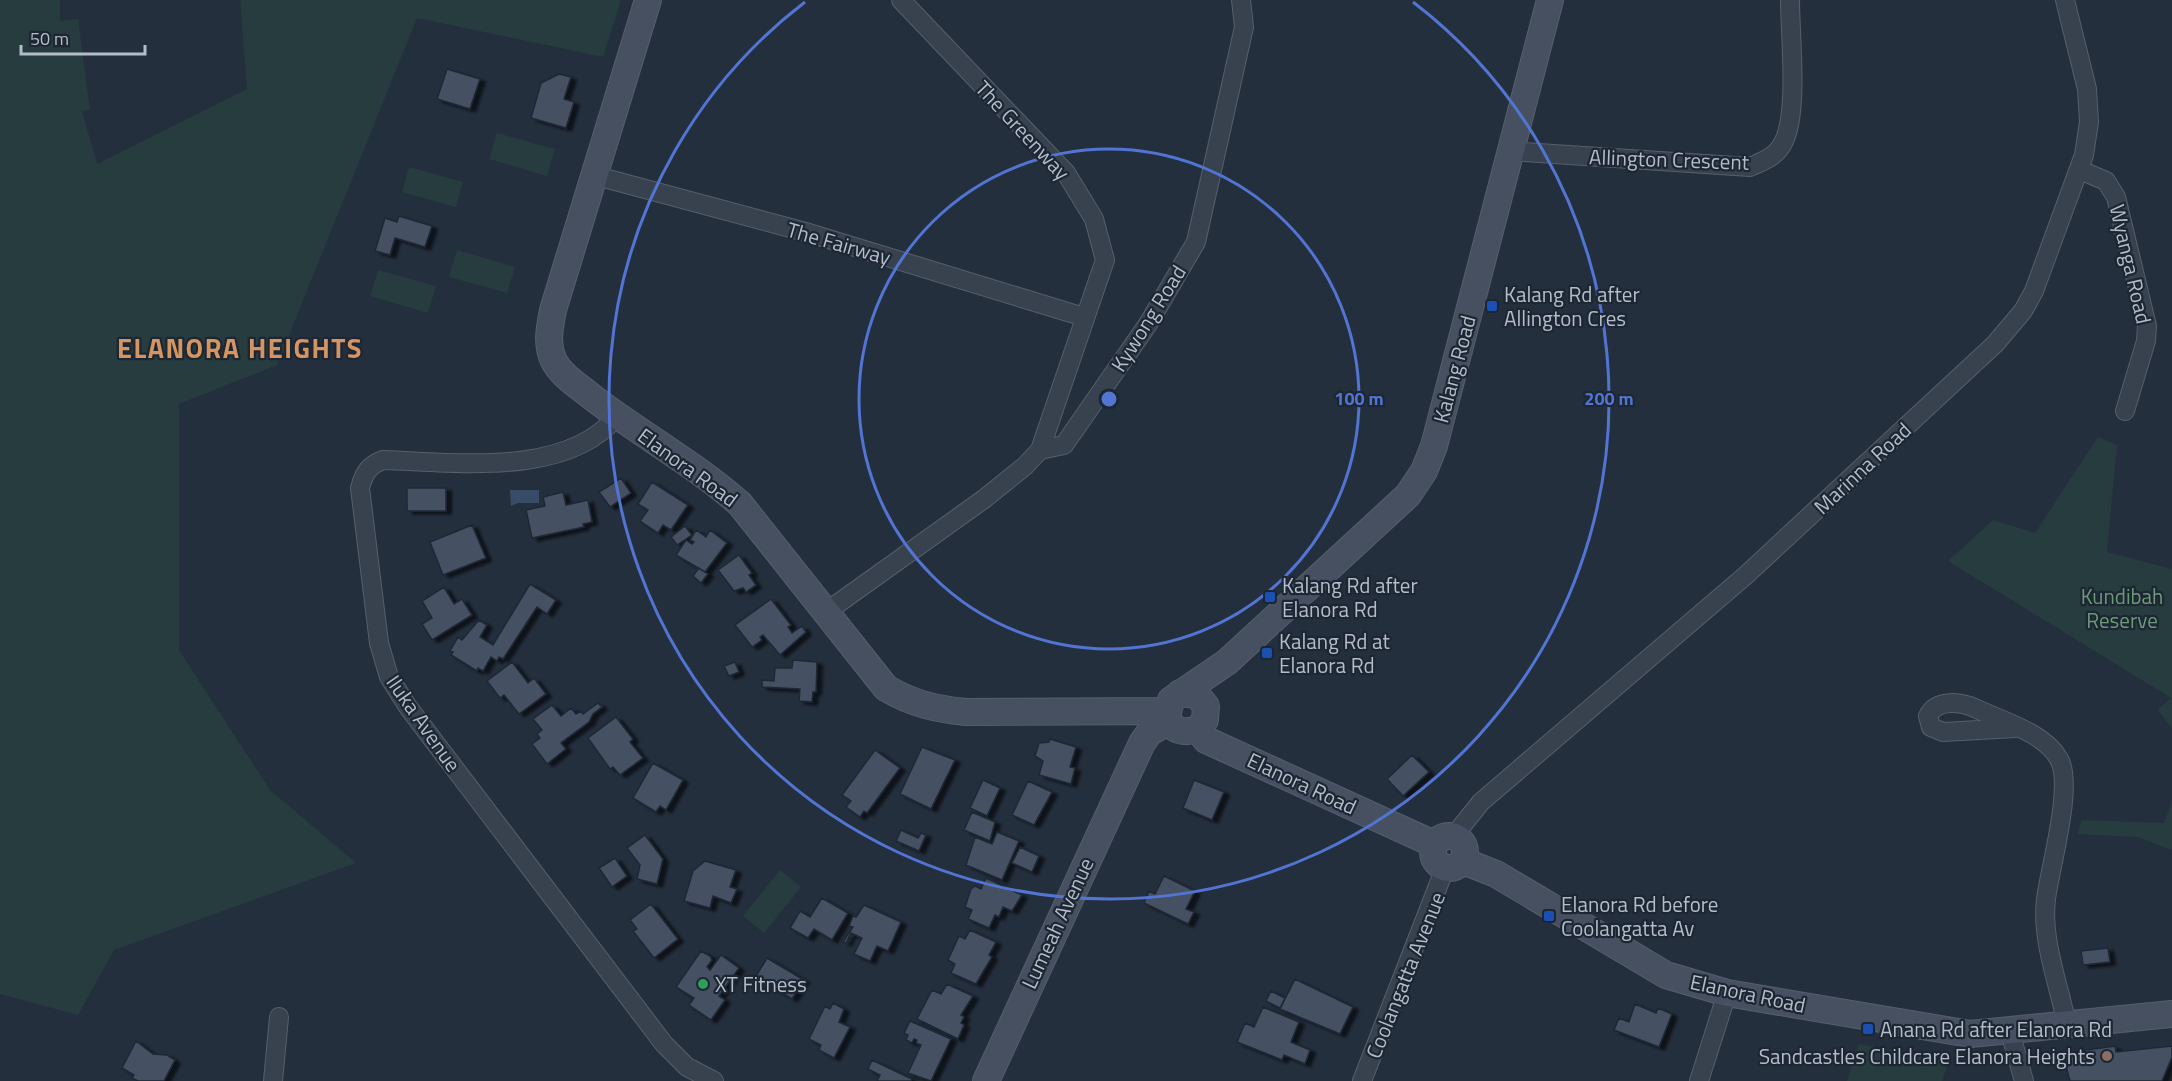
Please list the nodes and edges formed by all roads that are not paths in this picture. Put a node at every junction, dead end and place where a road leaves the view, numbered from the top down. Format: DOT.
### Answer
graph roads {
  1 [pos="648,0"];
  2 [pos="901,0"];
  3 [pos="1241,0"];
  4 [pos="1550,0"];
  5 [pos="1790,0"];
  6 [pos="2065,0"];
  7 [pos="1510,151"];
  8 [pos="2080,170"];
  9 [pos="593,175"];
  10 [pos="1084,318"];
  11 [pos="2125,411"];
  12 [pos="617,416"];
  13 [pos="1040,450"];
  14 [pos="826,612"];
  15 [pos="1111,710"];
  16 [pos="1187,711"];
  17 [pos="2015,728"];
  18 [pos="1130,766"];
  19 [pos="1444,840"];
  20 [pos="1454,865"];
  21 [pos="1727,993"];
  22 [pos="2172,1014"];
  23 [pos="279,1017"];
  24 [pos="2067,1025"];
  25 [pos="2010,1032"];
  26 [pos="273,1081"];
  27 [pos="714,1081"];
  28 [pos="986,1081"];
  29 [pos="1362,1081"];
  30 [pos="1699,1081"];
  31 [pos="2024,1081"];
  1 -- 9 [label="street, Elanora Road"];
  2 -- 10 [label="street, The Greenway"];
  3 -- 13 [label="street, Kywong Road"];
  4 -- 7 [label="street, Kalang Road"];
  5 -- 7 [label="street, Allington Crescent"];
  6 -- 8 [label="street, Marinna Road"];
  7 -- 16 [label="street, Kalang Road"];
  8 -- 11 [label="street, Wyanga Road"];
  8 -- 19 [label="street, Marinna Road"];
  9 -- 10 [label="street, The Fairway"];
  9 -- 12 [label="street, Elanora Road"];
  10 -- 13 [label="street, The Greenway"];
  12 -- 14 [label="street, Elanora Road"];
  12 -- 27 [label="street, Iluka Avenue"];
  13 -- 14 [label="street, Kywong Road"];
  14 -- 15 [label="street, Elanora Road"];
  15 -- 16 [label="street, Elanora Road"];
  15 -- 18 [label="street"];
  16 -- 18 [label="street, Kalang Road"];
  16 -- 19 [label="street, Elanora Road"];
  17 -- 24 [label="street"];
  18 -- 28 [label="street, Lumeah Avenue"];
  19 -- 20 [label="street"];
  20 -- 21 [label="street, Elanora Road"];
  20 -- 29 [label="street, Coolangatta Avenue"];
  21 -- 25 [label="street, Elanora Road"];
  21 -- 30 [label="street"];
  22 -- 24 [label="street, Elanora Road"];
  23 -- 26 [label="street"];
  24 -- 25 [label="street, Elanora Road"];
  25 -- 31 [label="street"];
}
